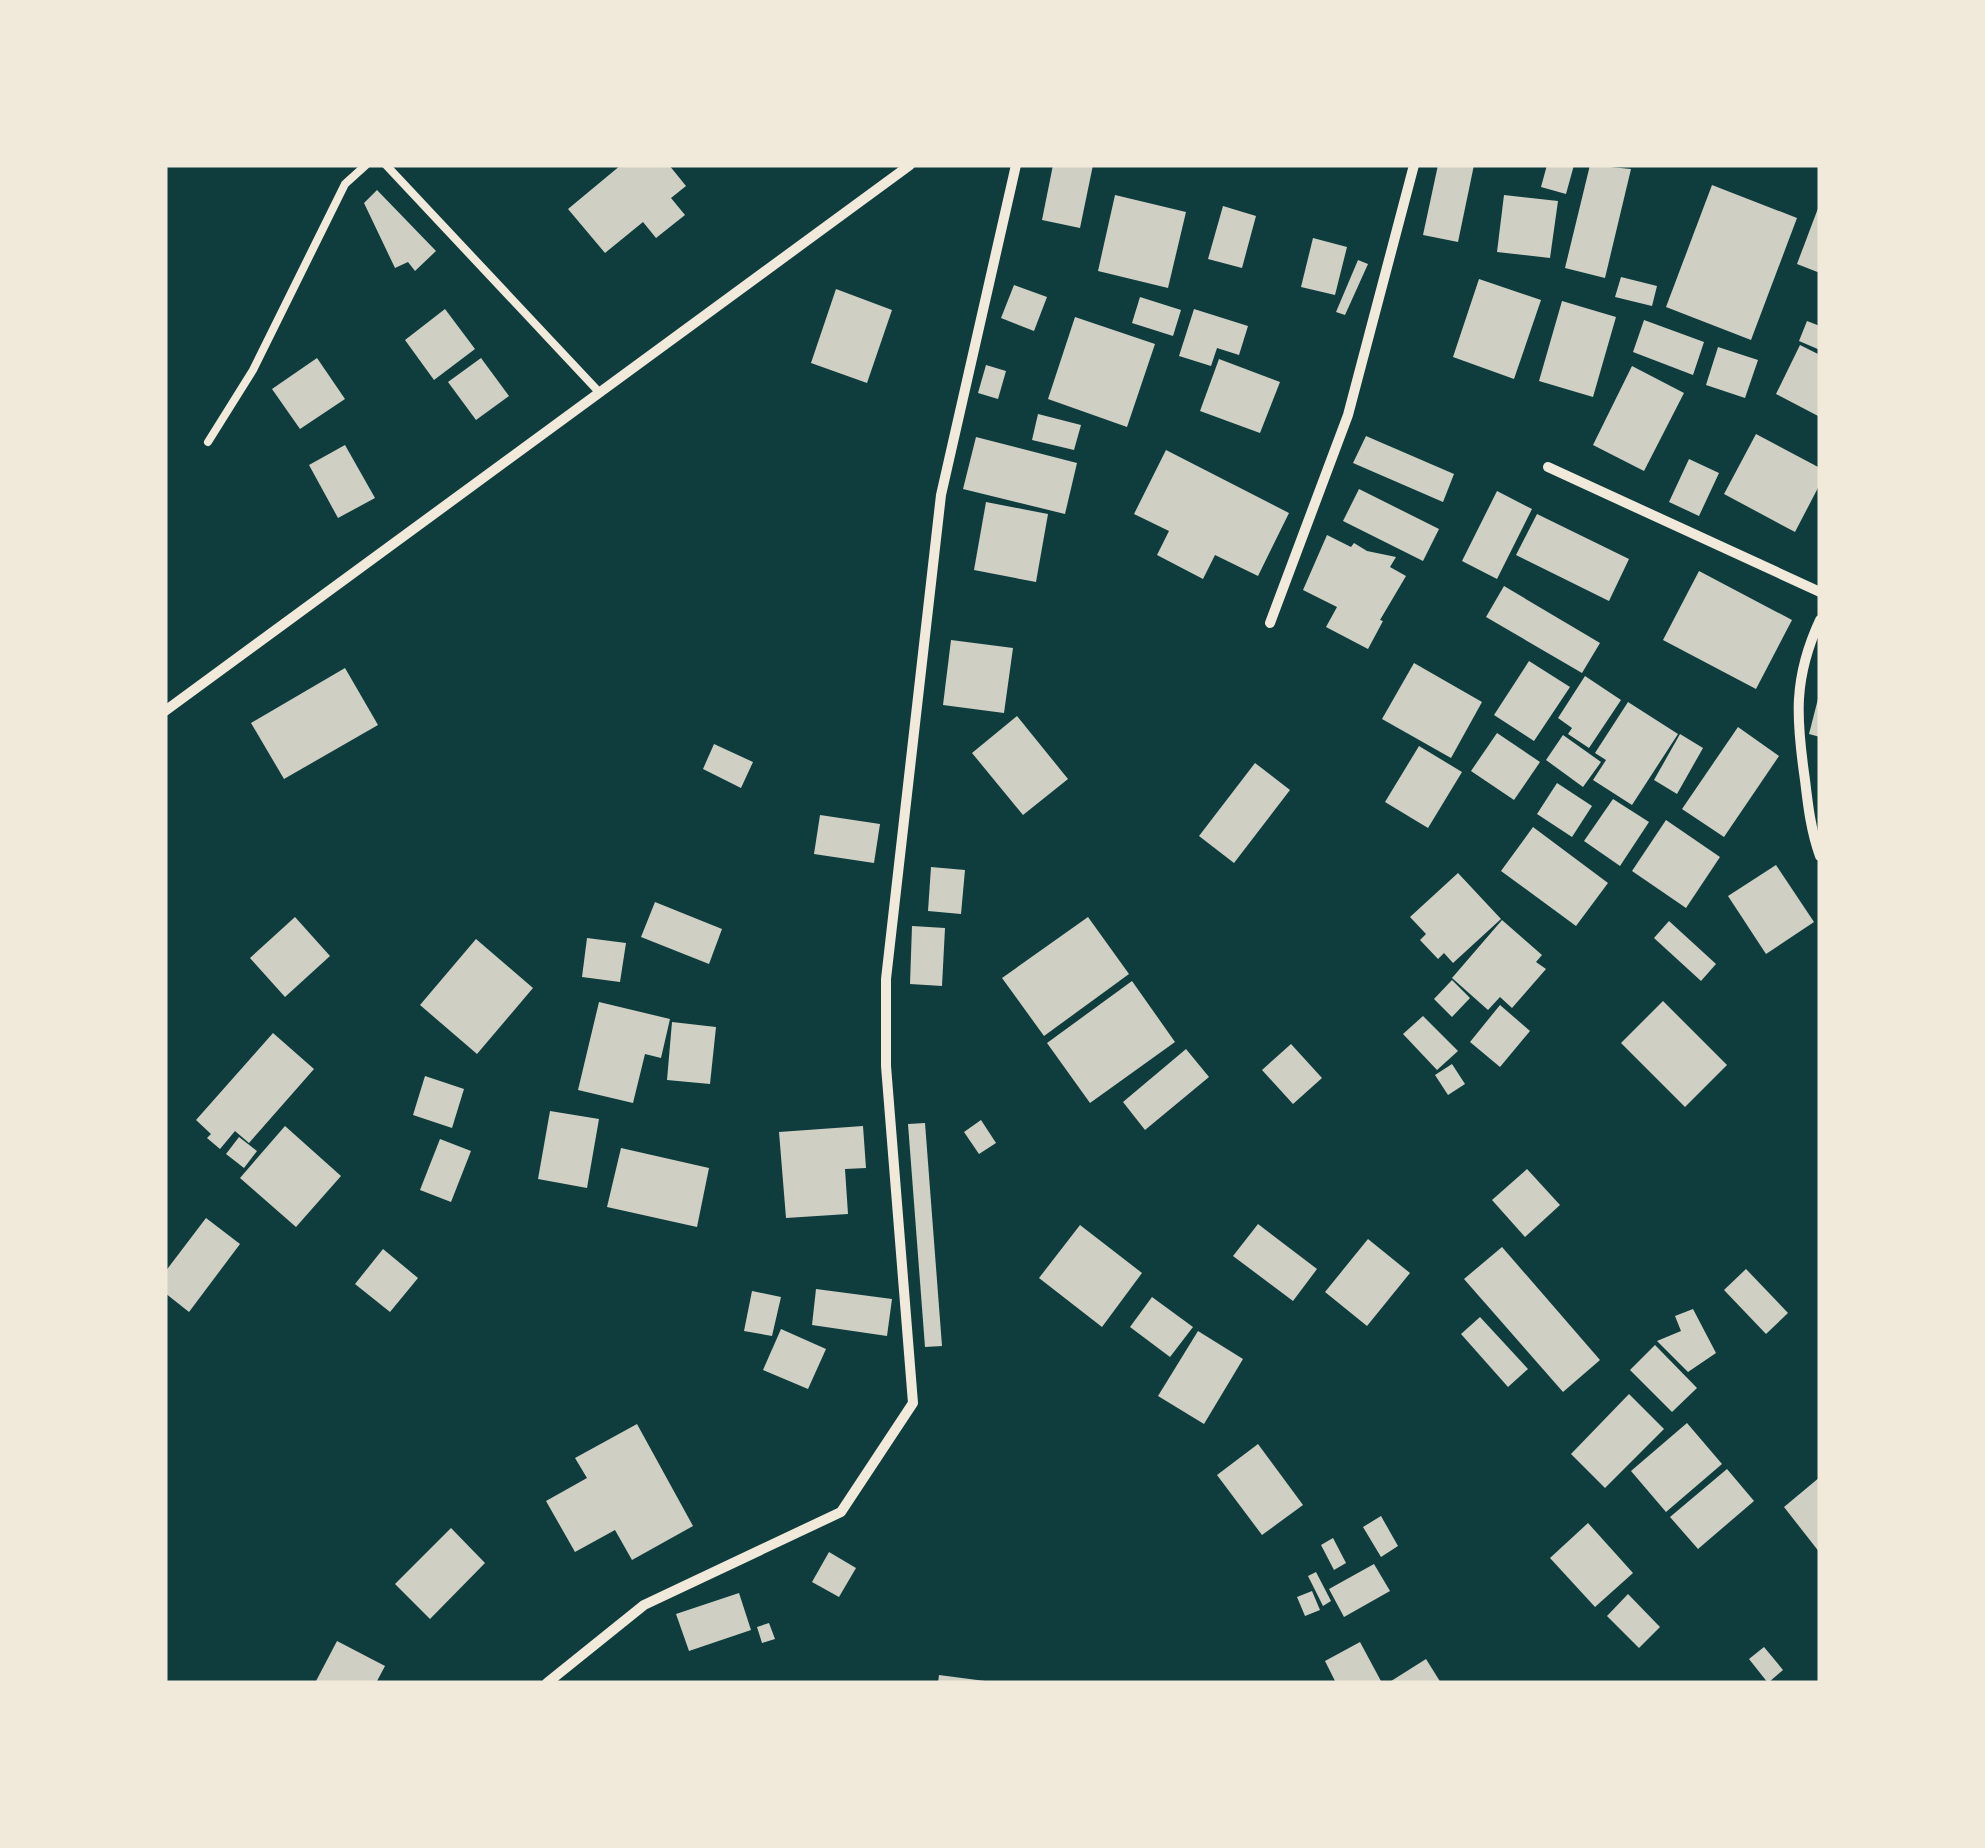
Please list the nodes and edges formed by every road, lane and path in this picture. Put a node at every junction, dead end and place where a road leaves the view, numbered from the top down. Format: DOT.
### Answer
graph roads {
  1 [pos="366,165"];
  2 [pos="386,165"];
  3 [pos="910,165"];
  4 [pos="1016,165"];
  5 [pos="1414,165"];
  6 [pos="599,392"];
  7 [pos="208,442"];
  8 [pos="1548,467"];
  9 [pos="1820,592"];
  10 [pos="1820,620"];
  11 [pos="1270,624"];
  12 [pos="165,711"];
  13 [pos="1820,856"];
  14 [pos="547,1683"];
  1 -- 7 [label="lane"];
  2 -- 6 [label="lane"];
  3 -- 6 [label="street"];
  4 -- 14 [label="street"];
  5 -- 11 [label="street"];
  6 -- 12 [label="street"];
  8 -- 9 [label="street"];
  10 -- 13 [label="street"];
}
